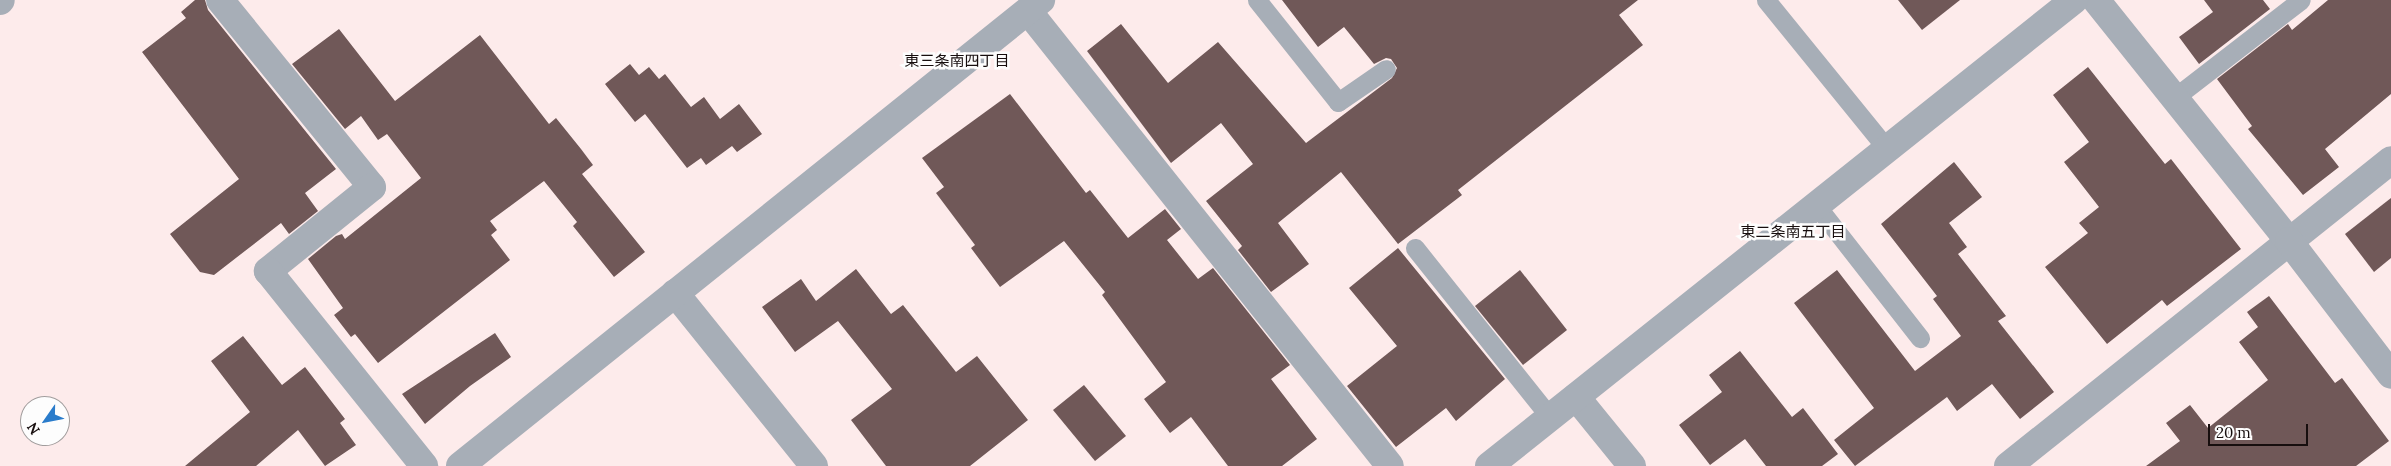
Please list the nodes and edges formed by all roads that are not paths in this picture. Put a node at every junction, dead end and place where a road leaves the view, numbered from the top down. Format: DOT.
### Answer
graph roads {
  1 [pos="220,0"];
  2 [pos="1257,0"];
  3 [pos="1766,0"];
  4 [pos="2074,0"];
  5 [pos="2096,0"];
  6 [pos="2301,0"];
  7 [pos="1035,5"];
  8 [pos="1386,69"];
  9 [pos="2174,98"];
  10 [pos="1887,149"];
  11 [pos="2391,160"];
  12 [pos="1816,206"];
  13 [pos="2289,241"];
  14 [pos="1415,248"];
  15 [pos="676,293"];
  16 [pos="1920,338"];
  17 [pos="2391,375"];
  18 [pos="1576,397"];
  19 [pos="1550,417"];
  20 [pos="424,466"];
  21 [pos="460,466"];
  22 [pos="814,466"];
  23 [pos="1390,466"];
  24 [pos="1489,466"];
  25 [pos="1632,466"];
  26 [pos="2008,466"];
  1 -- 20 [label="street"];
  2 -- 8 [label="lane"];
  3 -- 10 [label="lane"];
  4 -- 10 [label="street"];
  5 -- 9 [label="street"];
  6 -- 9 [label="lane"];
  7 -- 15 [label="street"];
  7 -- 23 [label="street"];
  9 -- 13 [label="street"];
  10 -- 12 [label="street"];
  11 -- 13 [label="street"];
  12 -- 16 [label="lane"];
  12 -- 18 [label="street"];
  13 -- 17 [label="street"];
  13 -- 26 [label="street"];
  14 -- 19 [label="lane"];
  15 -- 21 [label="street"];
  15 -- 22 [label="street"];
  18 -- 19 [label="street"];
  18 -- 25 [label="street"];
  19 -- 24 [label="street"];
}
